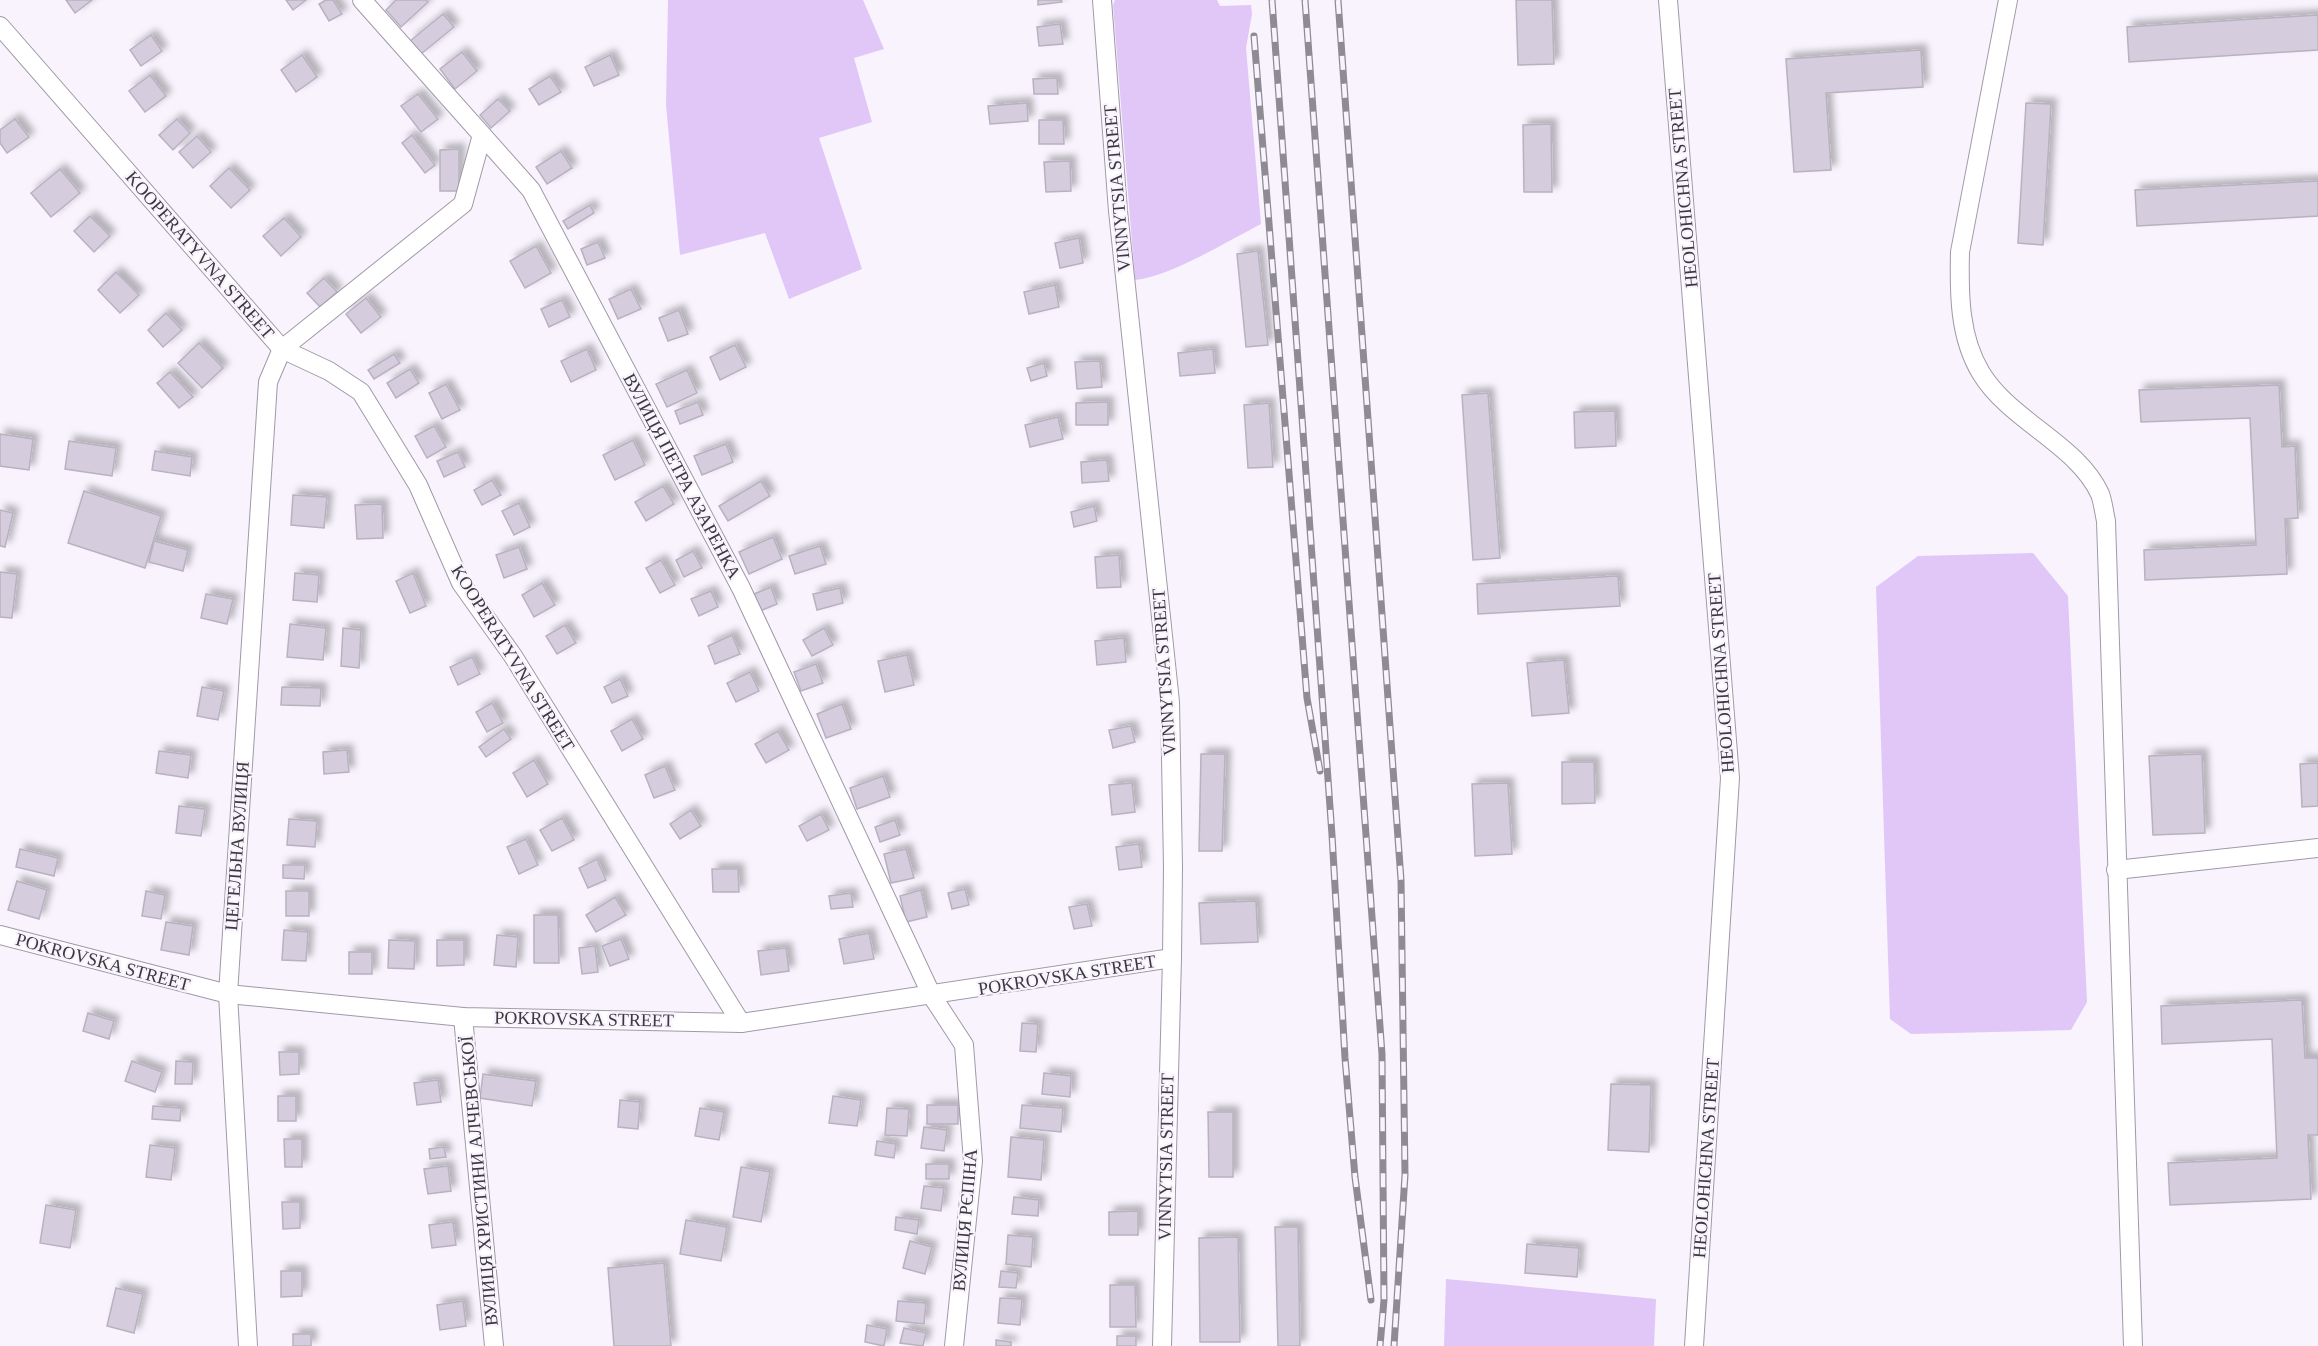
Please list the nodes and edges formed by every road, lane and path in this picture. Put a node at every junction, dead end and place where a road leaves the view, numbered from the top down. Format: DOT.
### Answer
graph roads {
  1 [pos="362,0"];
  2 [pos="1102,0"];
  3 [pos="1668,0"];
  4 [pos="2008,0"];
  5 [pos="0,26"];
  6 [pos="482,135"];
  7 [pos="282,349"];
  8 [pos="2318,848"];
  9 [pos="2116,870"];
  10 [pos="0,936"];
  11 [pos="1172,958"];
  12 [pos="228,994"];
  13 [pos="932,996"];
  14 [pos="463,1017"];
  15 [pos="741,1023"];
  16 [pos="248,1346"];
  17 [pos="494,1346"];
  18 [pos="954,1346"];
  19 [pos="1162,1346"];
  20 [pos="1694,1346"];
  21 [pos="2133,1346"];
  1 -- 6 [label="street, ВУЛИЦЯ ПЕТРА АЗАРЕНКА"];
  2 -- 11 [label="street, VINNYTSIA STREET"];
  3 -- 20 [label="street, HEOLOHICHNA STREET"];
  4 -- 9 [label="street"];
  5 -- 7 [label="street, KOOPERATYVNA STREET"];
  6 -- 7 [label="street"];
  6 -- 13 [label="street, ВУЛИЦЯ ПЕТРА АЗАРЕНКА"];
  7 -- 12 [label="street, ЦЕГЕЛЬНА ВУЛИЦЯ"];
  7 -- 15 [label="street, KOOPERATYVNA STREET"];
  8 -- 9 [label="street"];
  9 -- 21 [label="street"];
  10 -- 12 [label="street, POKROVSKA STREET"];
  11 -- 13 [label="street, POKROVSKA STREET"];
  11 -- 19 [label="street, VINNYTSIA STREET"];
  12 -- 14 [label="street, POKROVSKA STREET"];
  12 -- 16 [label="street, ЦЕГЕЛЬНА ВУЛИЦЯ"];
  13 -- 15 [label="street, POKROVSKA STREET"];
  13 -- 18 [label="street, ВУЛИЦЯ РЄПІНА"];
  14 -- 15 [label="street, POKROVSKA STREET"];
  14 -- 17 [label="street, ВУЛИЦЯ ХРИСТИНИ АЛЧЕВСЬКОЇ"];
}
